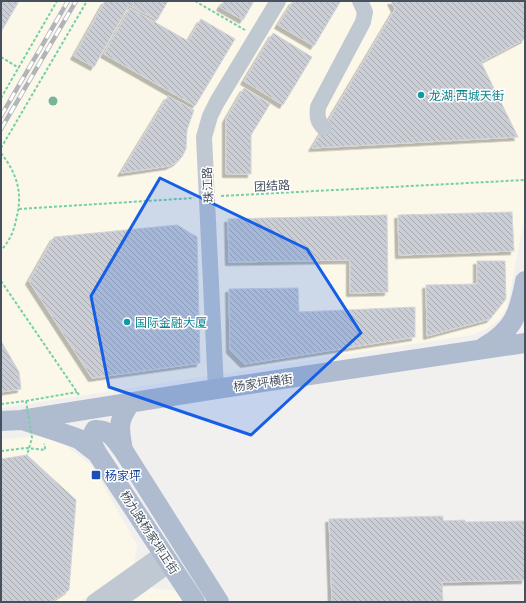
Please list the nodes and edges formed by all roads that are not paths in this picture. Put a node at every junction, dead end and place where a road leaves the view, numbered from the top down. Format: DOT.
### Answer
graph roads {
  1 [pos="278,1"];
  2 [pos="360,1"];
  3 [pos="324,128"];
  4 [pos="525,281"];
  5 [pos="525,343"];
  6 [pos="481,350"];
  7 [pos="216,389"];
  8 [pos="131,402"];
  9 [pos="21,420"];
  10 [pos="1,422"];
  11 [pos="123,450"];
  12 [pos="97,453"];
  13 [pos="167,559"];
  14 [pos="94,602"];
  15 [pos="117,602"];
  16 [pos="195,602"];
  17 [pos="219,602"];
  1 -- 7 [label="street, 珠江路"];
  2 -- 3 [label="street"];
  4 -- 6 [label="main road"];
  5 -- 6 [label="main road, 杨家坪横街"];
  6 -- 7 [label="main road, 杨家坪横街"];
  7 -- 8 [label="main road, 杨家坪横街"];
  8 -- 9 [label="main road, 杨家坪横街"];
  8 -- 11 [label="main road, 杨九路杨家坪正街"];
  9 -- 10 [label="main road, 杨家坪横街"];
  9 -- 12 [label="main road, 杨九路杨家坪正街"];
  11 -- 12 [label="main road"];
  11 -- 17 [label="main road, 杨九路杨家坪正街"];
  12 -- 13 [label="main road, 杨九路杨家坪正街"];
  13 -- 14 [label="street"];
  13 -- 15 [label="street"];
  13 -- 16 [label="main road, 杨九路杨家坪正街"];
}
